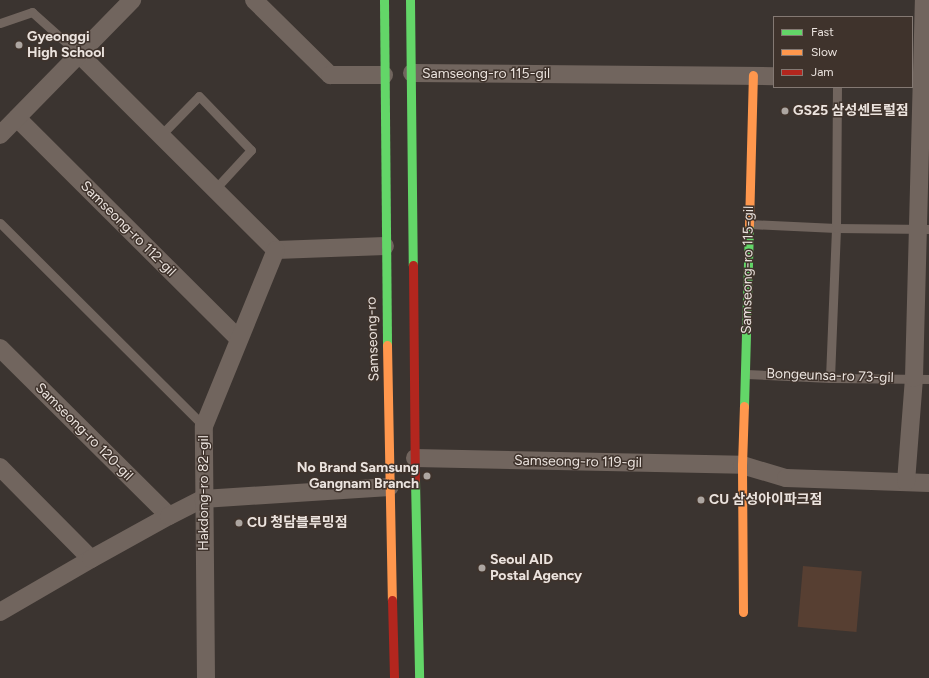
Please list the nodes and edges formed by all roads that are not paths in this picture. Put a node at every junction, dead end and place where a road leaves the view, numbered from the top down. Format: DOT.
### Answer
graph roads {
  1 [pos="132,0"];
  2 [pos="254,0"];
  3 [pos="384,0"];
  4 [pos="410,0"];
  5 [pos="924,0"];
  6 [pos="0,23"];
  7 [pos="78,54"];
  8 [pos="412,73"];
  9 [pos="753,75"];
  10 [pos="384,76"];
  11 [pos="773,76"];
  12 [pos="921,81"];
  13 [pos="837,88"];
  14 [pos="17,118"];
  15 [pos="0,135"];
  16 [pos="160,135"];
  17 [pos="214,189"];
  18 [pos="0,223"];
  19 [pos="750,224"];
  20 [pos="836,228"];
  21 [pos="923,229"];
  22 [pos="385,246"];
  23 [pos="276,250"];
  24 [pos="239,339"];
  25 [pos="0,348"];
  26 [pos="746,374"];
  27 [pos="830,378"];
  28 [pos="921,379"];
  29 [pos="204,426"];
  30 [pos="415,458"];
  31 [pos="742,465"];
  32 [pos="0,467"];
  33 [pos="906,482"];
  34 [pos="929,483"];
  35 [pos="390,487"];
  36 [pos="204,499"];
  37 [pos="169,516"];
  38 [pos="91,559"];
  39 [pos="0,612"];
  40 [pos="743,612"];
  41 [pos="206,678"];
  42 [pos="394,678"];
  43 [pos="419,678"];
  1 -- 7 [label="street"];
  2 -- 10 [label="street"];
  3 -- 10 [label="main road, Samseong-ro"];
  4 -- 8 [label="main road"];
  5 -- 12 [label="street, Bongeunsa-ro 73-gil"];
  6 -- 7 [label="lane"];
  7 -- 14 [label="street"];
  7 -- 16 [label="street"];
  8 -- 9 [label="street, Samseong-ro 115-gil"];
  8 -- 30 [label="main road"];
  9 -- 11 [label="street, Samseong-ro 115-gil"];
  9 -- 19 [label="main road, Samseong-ro 115-gil"];
  10 -- 22 [label="main road, Samseong-ro"];
  12 -- 21 [label="street, Bongeunsa-ro 73-gil"];
  13 -- 20 [label="lane"];
  14 -- 15 [label="street"];
  14 -- 24 [label="street, Samseong-ro 112-gil"];
  16 -- 17 [label="street"];
  16 -- 17 [label="lane"];
  17 -- 23 [label="street"];
  18 -- 29 [label="lane"];
  19 -- 20 [label="lane"];
  19 -- 26 [label="main road, Samseong-ro 115-gil"];
  20 -- 21 [label="lane"];
  20 -- 27 [label="lane"];
  21 -- 28 [label="street, Bongeunsa-ro 73-gil"];
  22 -- 23 [label="street"];
  22 -- 35 [label="main road, Samseong-ro"];
  23 -- 24 [label="street, Hakdong-ro 82-gil"];
  24 -- 29 [label="street, Hakdong-ro 82-gil"];
  25 -- 37 [label="street, Samseong-ro 120-gil"];
  26 -- 27 [label="lane, Bongeunsa-ro 73-gil"];
  26 -- 31 [label="main road, Samseong-ro 115-gil"];
  27 -- 28 [label="lane, Bongeunsa-ro 73-gil"];
  28 -- 33 [label="street, Bongeunsa-ro 73-gil"];
  29 -- 36 [label="street, Hakdong-ro 82-gil"];
  30 -- 31 [label="street, Samseong-ro 119-gil"];
  30 -- 43 [label="main road"];
  31 -- 33 [label="street, Samseong-ro 119-gil"];
  31 -- 40 [label="main road"];
  32 -- 38 [label="street"];
  33 -- 34 [label="street, Samseong-ro 119-gil"];
  35 -- 36 [label="street"];
  35 -- 42 [label="main road, Samseong-ro"];
  36 -- 37 [label="street"];
  36 -- 41 [label="street, Hakdong-ro 82-gil"];
  37 -- 38 [label="street"];
  38 -- 39 [label="street"];
}
